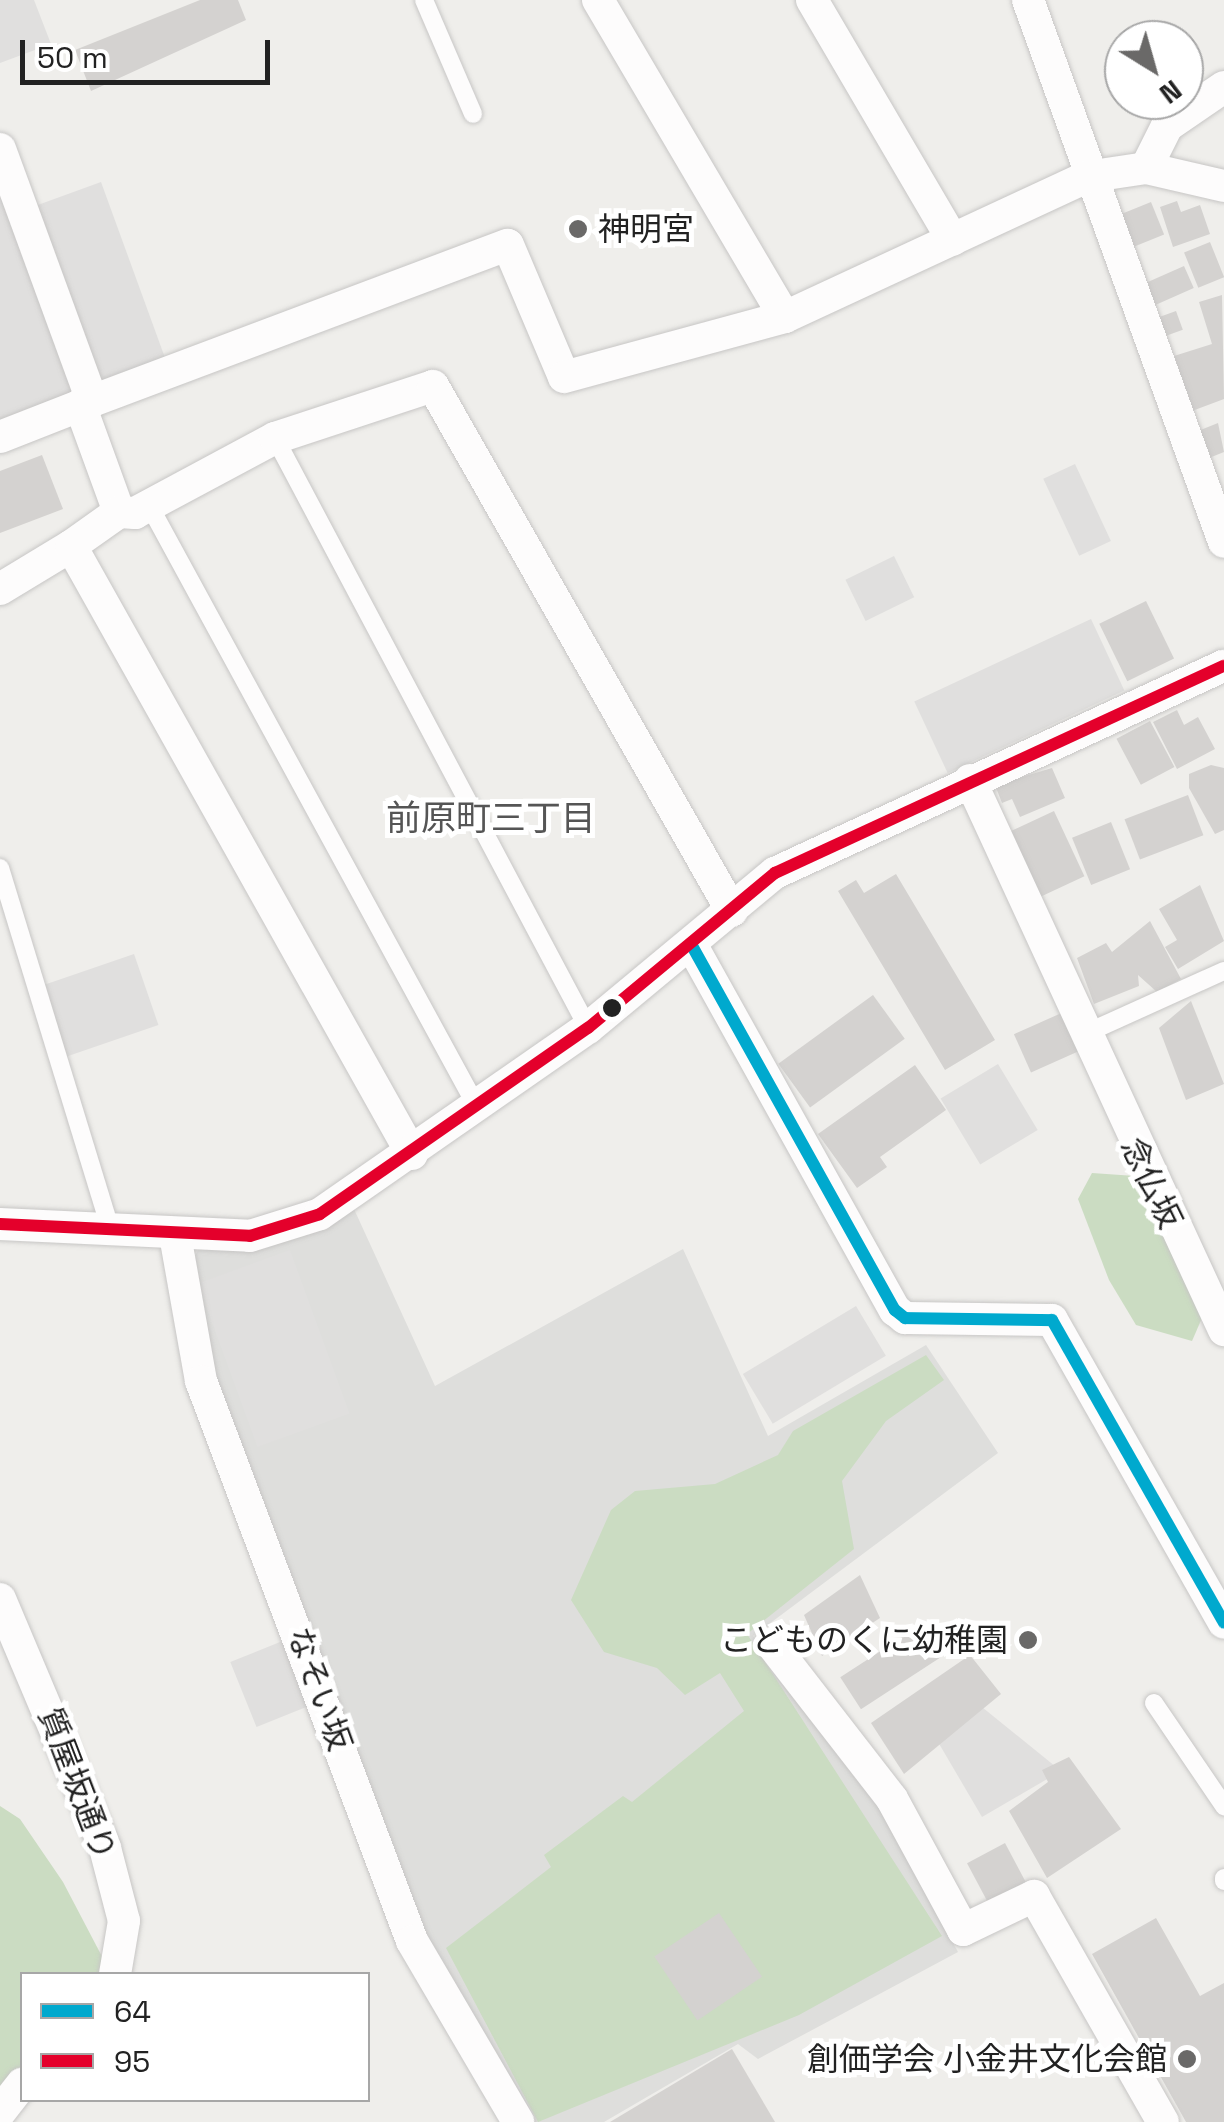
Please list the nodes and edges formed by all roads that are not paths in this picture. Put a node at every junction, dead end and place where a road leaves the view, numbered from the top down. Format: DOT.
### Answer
graph roads {
  1 [pos="424,0"];
  2 [pos="598,0"];
  3 [pos="812,0"];
  4 [pos="1028,0"];
  5 [pos="1224,87"];
  6 [pos="473,114"];
  7 [pos="0,149"];
  8 [pos="1146,168"];
  9 [pos="1086,177"];
  10 [pos="1224,186"];
  11 [pos="953,240"];
  12 [pos="784,316"];
  13 [pos="86,403"];
  14 [pos="0,437"];
  15 [pos="275,438"];
  16 [pos="134,508"];
  17 [pos="1224,542"];
  18 [pos="71,546"];
  19 [pos="0,588"];
  20 [pos="1224,666"];
  21 [pos="970,780"];
  22 [pos="0,868"];
  23 [pos="732,911"];
  24 [pos="691,944"];
  25 [pos="1224,971"];
  26 [pos="588,1028"];
  27 [pos="1091,1031"];
  28 [pos="478,1109"];
  29 [pos="412,1154"];
  30 [pos="0,1224"];
  31 [pos="112,1232"];
  32 [pos="175,1235"];
  33 [pos="1224,1330"];
  34 [pos="0,1599"];
  35 [pos="1224,1623"];
  36 [pos="772,1642"];
  37 [pos="1154,1702"];
  38 [pos="1224,1806"];
  39 [pos="115,1972"];
  40 [pos="20,2087"];
  41 [pos="0,2112"];
  42 [pos="518,2122"];
  43 [pos="1162,2122"];
  1 -- 6 [label="lane"];
  2 -- 12 [label="street"];
  3 -- 11 [label="street"];
  4 -- 9 [label="street"];
  5 -- 8 [label="street"];
  7 -- 13 [label="street"];
  8 -- 9 [label="street"];
  8 -- 10 [label="street"];
  9 -- 11 [label="street"];
  9 -- 17 [label="street"];
  11 -- 12 [label="street"];
  12 -- 13 [label="street"];
  13 -- 14 [label="street"];
  13 -- 16 [label="street"];
  15 -- 16 [label="street"];
  15 -- 23 [label="street"];
  15 -- 26 [label="lane"];
  16 -- 18 [label="street"];
  16 -- 28 [label="lane"];
  18 -- 19 [label="street"];
  18 -- 29 [label="street"];
  20 -- 21 [label="street"];
  21 -- 23 [label="street"];
  21 -- 27 [label="street, 念仏坂"];
  22 -- 31 [label="lane"];
  23 -- 24 [label="street"];
  24 -- 26 [label="street"];
  24 -- 35 [label="street"];
  25 -- 27 [label="lane"];
  26 -- 28 [label="street"];
  27 -- 33 [label="street, 念仏坂"];
  28 -- 29 [label="street"];
  29 -- 32 [label="street"];
  30 -- 31 [label="street"];
  31 -- 32 [label="street"];
  32 -- 42 [label="street, なそい坂"];
  34 -- 39 [label="street, 質屋坂通り"];
  36 -- 43 [label="street"];
  37 -- 38 [label="lane"];
  40 -- 41 [label="street"];
}
